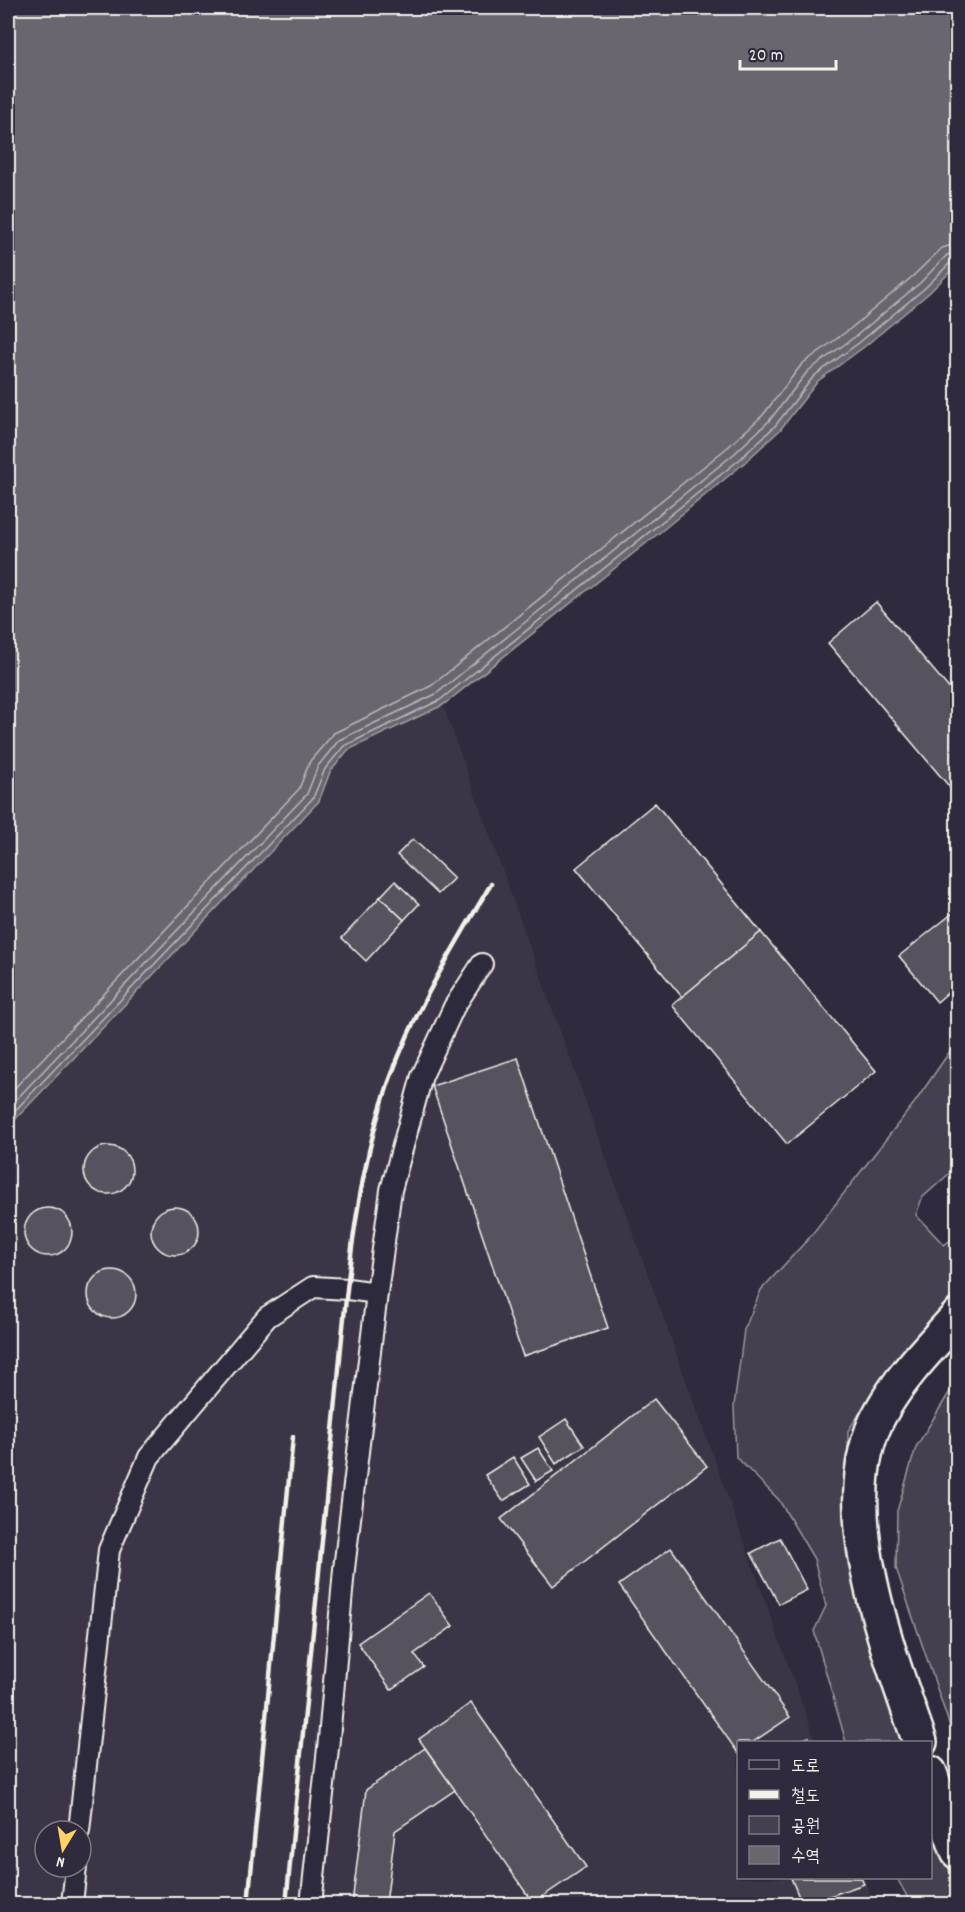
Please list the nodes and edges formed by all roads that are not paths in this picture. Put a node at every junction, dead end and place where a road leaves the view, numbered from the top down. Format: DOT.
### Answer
graph roads {
  1 [pos="482,964"];
  2 [pos="377,1293"];
  3 [pos="957,1316"];
  4 [pos="919,1741"];
  5 [pos="932,1779"];
  6 [pos="80,1819"];
  7 [pos="957,1852"];
  8 [pos="75,1879"];
  9 [pos="72,1905"];
  10 [pos="311,1905"];
  1 -- 2 [label="lane"];
  2 -- 6 [label="lane"];
  2 -- 10 [label="lane"];
  3 -- 4 [label="street"];
  5 -- 7 [label="street"];
  8 -- 9 [label="lane"];
}
